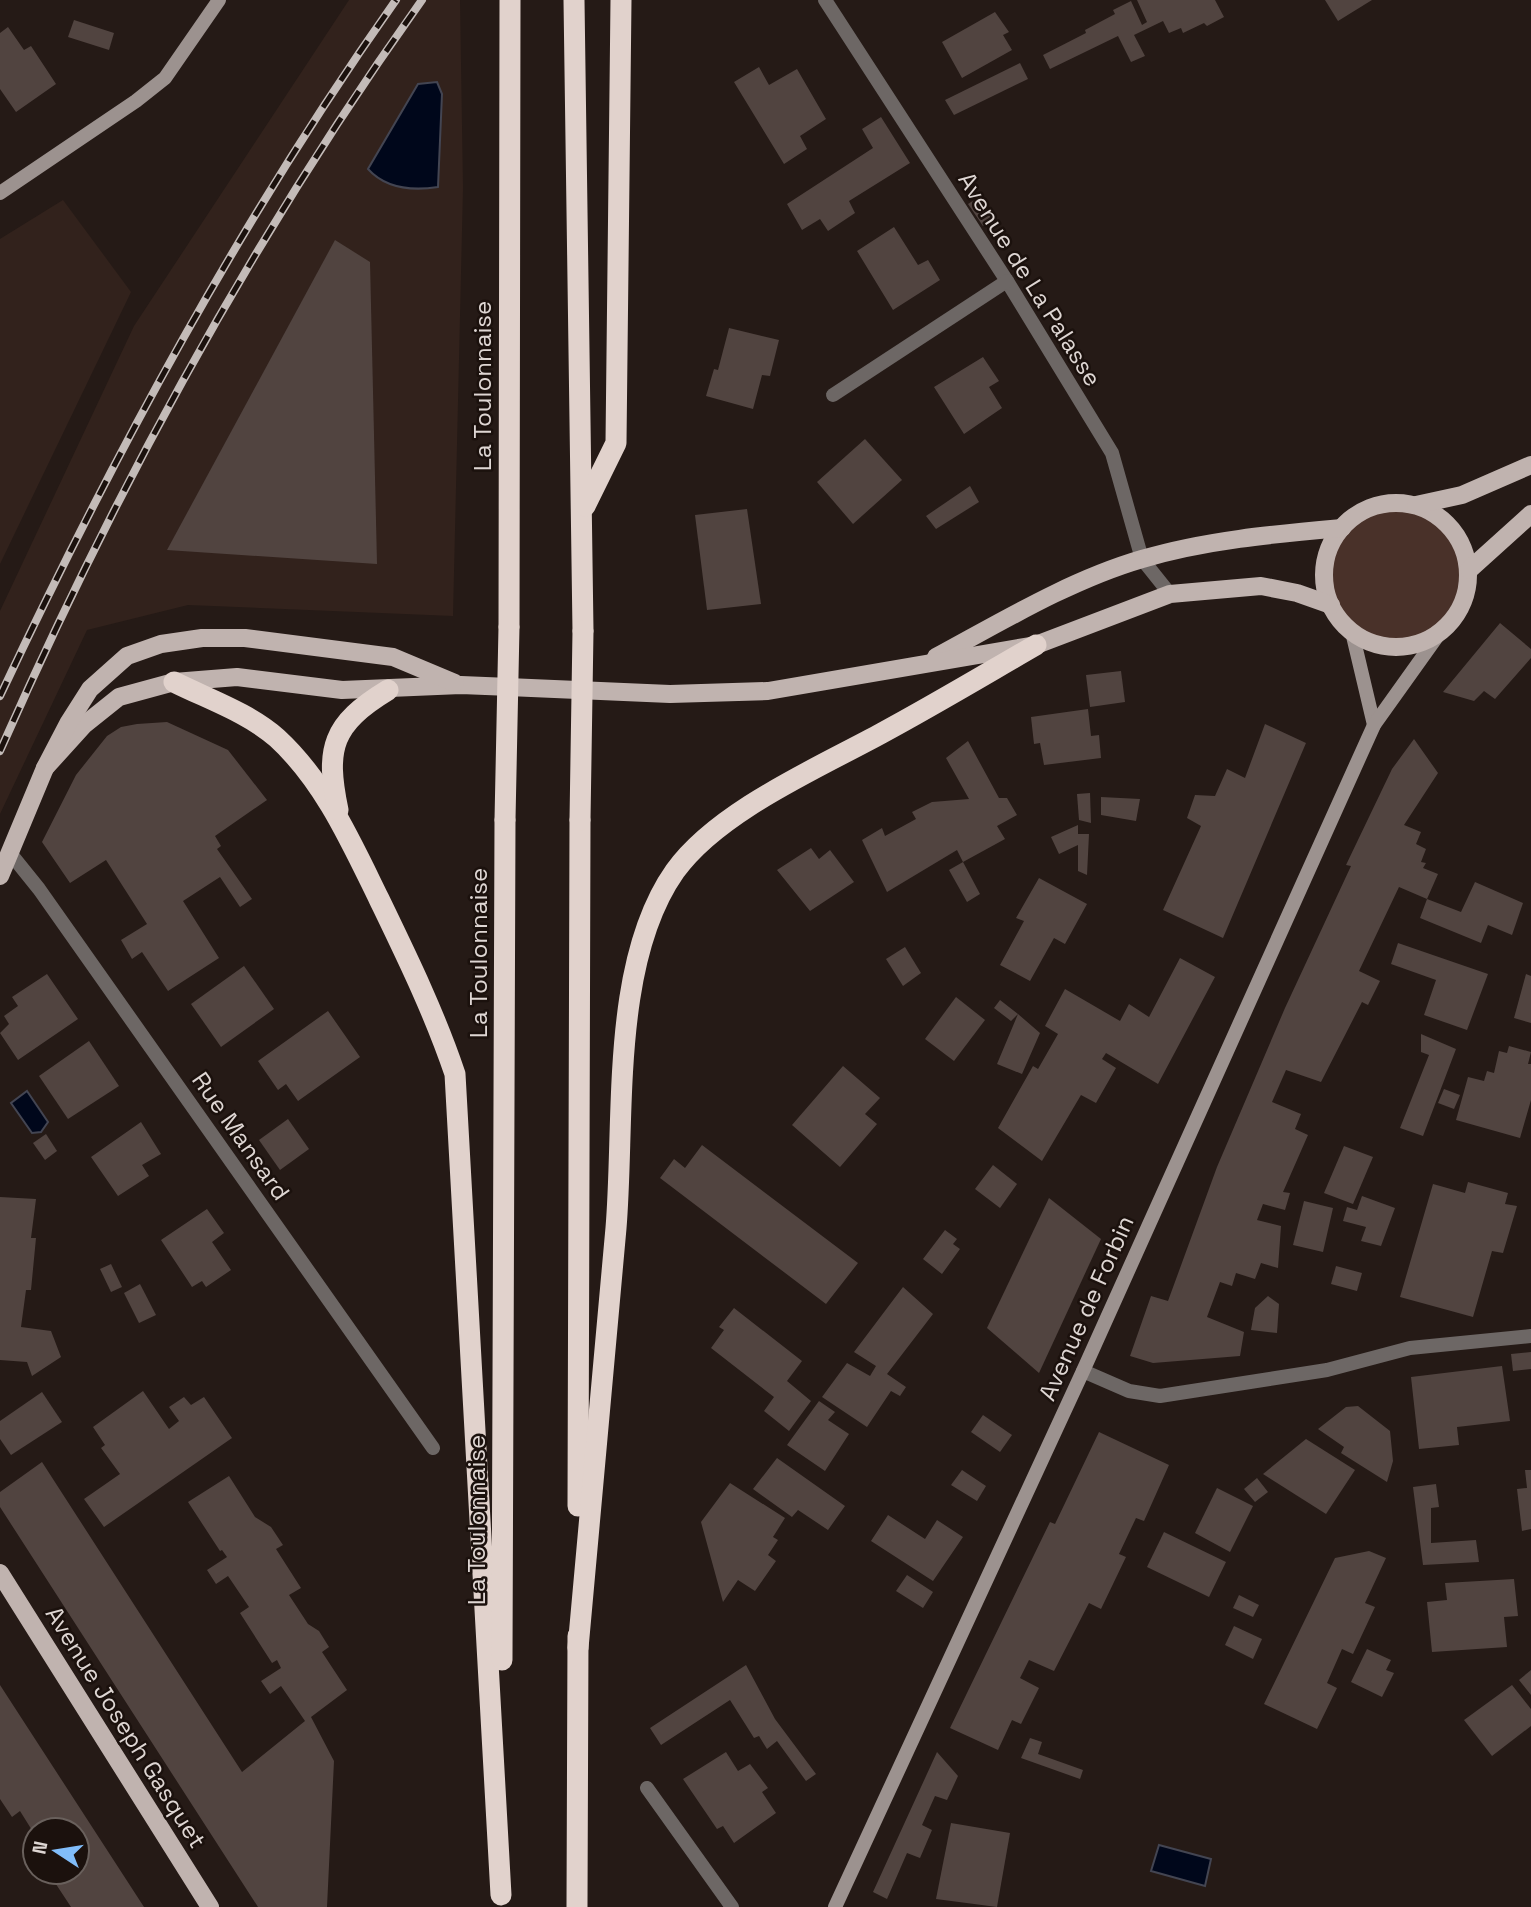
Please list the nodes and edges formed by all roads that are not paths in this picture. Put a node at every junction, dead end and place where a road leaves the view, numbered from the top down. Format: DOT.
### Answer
graph roads {
  1 [pos="219,0"];
  2 [pos="510,0"];
  3 [pos="574,0"];
  4 [pos="621,0"];
  5 [pos="825,0"];
  6 [pos="0,193"];
  7 [pos="1007,281"];
  8 [pos="833,395"];
  9 [pos="1531,465"];
  10 [pos="1416,505"];
  11 [pos="582,511"];
  12 [pos="1531,514"];
  13 [pos="1342,528"];
  14 [pos="1142,559"];
  15 [pos="1469,570"];
  16 [pos="1170,594"];
  17 [pos="1331,605"];
  18 [pos="1352,632"];
  19 [pos="1439,634"];
  20 [pos="1035,645"];
  21 [pos="924,664"];
  22 [pos="174,682"];
  23 [pos="461,685"];
  24 [pos="388,690"];
  25 [pos="1374,724"];
  26 [pos="45,768"];
  27 [pos="340,819"];
  28 [pos="10,853"];
  29 [pos="0,876"];
  30 [pos="1531,1336"];
  31 [pos="1083,1371"];
  32 [pos="433,1448"];
  33 [pos="0,1573"];
  34 [pos="578,1648"];
  35 [pos="647,1788"];
  36 [pos="501,1901"];
  37 [pos="210,1907"];
  38 [pos="577,1907"];
  39 [pos="732,1907"];
  40 [pos="835,1907"];
  1 -- 6 [label="street"];
  2 -- 36 [label="highway, La Toulonnaise, bridge"];
  3 -- 11 [label="highway"];
  4 -- 11 [label="highway"];
  5 -- 7 [label="street, Avenue de La Palasse"];
  7 -- 8 [label="street"];
  7 -- 14 [label="street, Avenue de La Palasse"];
  9 -- 10 [label="main road"];
  10 -- 13 [label="main road"];
  10 -- 15 [label="main road"];
  11 -- 34 [label="highway, bridge"];
  12 -- 15 [label="main road"];
  13 -- 14 [label="main road"];
  13 -- 17 [label="main road"];
  14 -- 16 [label="street, Avenue de La Palasse"];
  14 -- 21 [label="main road"];
  15 -- 19 [label="main road"];
  16 -- 17 [label="main road"];
  16 -- 20 [label="main road"];
  17 -- 18 [label="main road"];
  18 -- 19 [label="main road"];
  18 -- 25 [label="street"];
  19 -- 25 [label="street, Avenue de Forbin"];
  20 -- 21 [label="main road"];
  20 -- 34 [label="highway"];
  21 -- 23 [label="main road"];
  22 -- 24 [label="main road"];
  22 -- 26 [label="main road"];
  22 -- 27 [label="highway"];
  23 -- 24 [label="main road"];
  23 -- 26 [label="main road"];
  24 -- 27 [label="highway"];
  25 -- 31 [label="street, Avenue de Forbin"];
  26 -- 28 [label="main road"];
  27 -- 36 [label="highway"];
  28 -- 29 [label="main road"];
  28 -- 32 [label="street, Rue Mansard"];
  30 -- 31 [label="street"];
  31 -- 40 [label="street, Avenue de Forbin"];
  33 -- 37 [label="main road, Avenue Joseph Gasquet"];
  34 -- 38 [label="highway"];
  35 -- 39 [label="street"];
}
